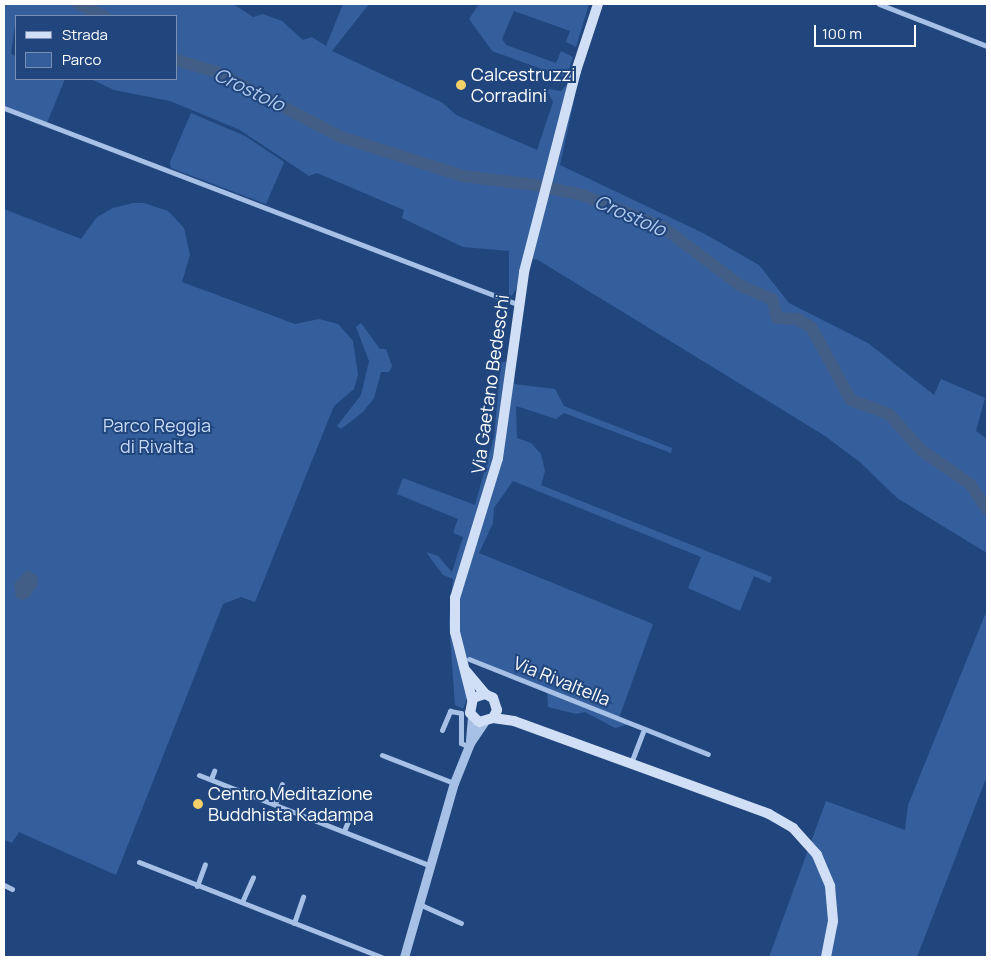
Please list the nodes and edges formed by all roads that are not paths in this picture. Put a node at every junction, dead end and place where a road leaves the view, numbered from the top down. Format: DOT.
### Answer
graph roads {
  1 [pos="598,4"];
  2 [pos="879,4"];
  3 [pos="987,46"];
  4 [pos="4,108"];
  5 [pos="517,304"];
  6 [pos="466,664"];
  7 [pos="485,694"];
  8 [pos="472,699"];
  9 [pos="497,706"];
  10 [pos="472,717"];
  11 [pos="488,720"];
  12 [pos="514,721"];
  13 [pos="644,729"];
  14 [pos="442,730"];
  15 [pos="469,745"];
  16 [pos="708,754"];
  17 [pos="382,755"];
  18 [pos="631,763"];
  19 [pos="214,771"];
  20 [pos="199,775"];
  21 [pos="212,779"];
  22 [pos="454,783"];
  23 [pos="282,784"];
  24 [pos="275,804"];
  25 [pos="351,814"];
  26 [pos="344,832"];
  27 [pos="139,862"];
  28 [pos="205,864"];
  29 [pos="429,865"];
  30 [pos="253,877"];
  31 [pos="4,885"];
  32 [pos="197,886"];
  33 [pos="12,889"];
  34 [pos="303,897"];
  35 [pos="242,902"];
  36 [pos="419,904"];
  37 [pos="294,923"];
  38 [pos="461,923"];
  39 [pos="382,957"];
  40 [pos="404,957"];
  41 [pos="826,957"];
  1 -- 5 [label="main road, Via Gaetano Bedeschi"];
  2 -- 3 [label="street"];
  4 -- 5 [label="street"];
  5 -- 6 [label="main road, Via Gaetano Bedeschi"];
  6 -- 7 [label="main road, Via Gaetano Bedeschi"];
  6 -- 8 [label="main road, Via Gaetano Bedeschi"];
  6 -- 13 [label="street, Via Rivaltella"];
  7 -- 8 [label="main road"];
  7 -- 9 [label="main road"];
  8 -- 10 [label="main road"];
  9 -- 11 [label="main road"];
  9 -- 12 [label="main road"];
  10 -- 11 [label="main road"];
  10 -- 15 [label="street"];
  11 -- 12 [label="main road"];
  11 -- 15 [label="street"];
  12 -- 18 [label="main road"];
  13 -- 16 [label="street, Via Rivaltella"];
  13 -- 18 [label="street"];
  14 -- 15 [label="street"];
  15 -- 22 [label="street"];
  17 -- 22 [label="street"];
  18 -- 41 [label="main road"];
  19 -- 21 [label="street"];
  20 -- 21 [label="street"];
  21 -- 24 [label="street"];
  22 -- 29 [label="street"];
  23 -- 24 [label="street"];
  24 -- 26 [label="street"];
  25 -- 26 [label="street"];
  26 -- 29 [label="street"];
  27 -- 32 [label="street"];
  28 -- 32 [label="street"];
  29 -- 36 [label="street"];
  30 -- 35 [label="street"];
  31 -- 33 [label="street"];
  32 -- 35 [label="street"];
  34 -- 37 [label="street"];
  35 -- 37 [label="street"];
  36 -- 38 [label="street"];
  36 -- 40 [label="street"];
  37 -- 39 [label="street"];
}
